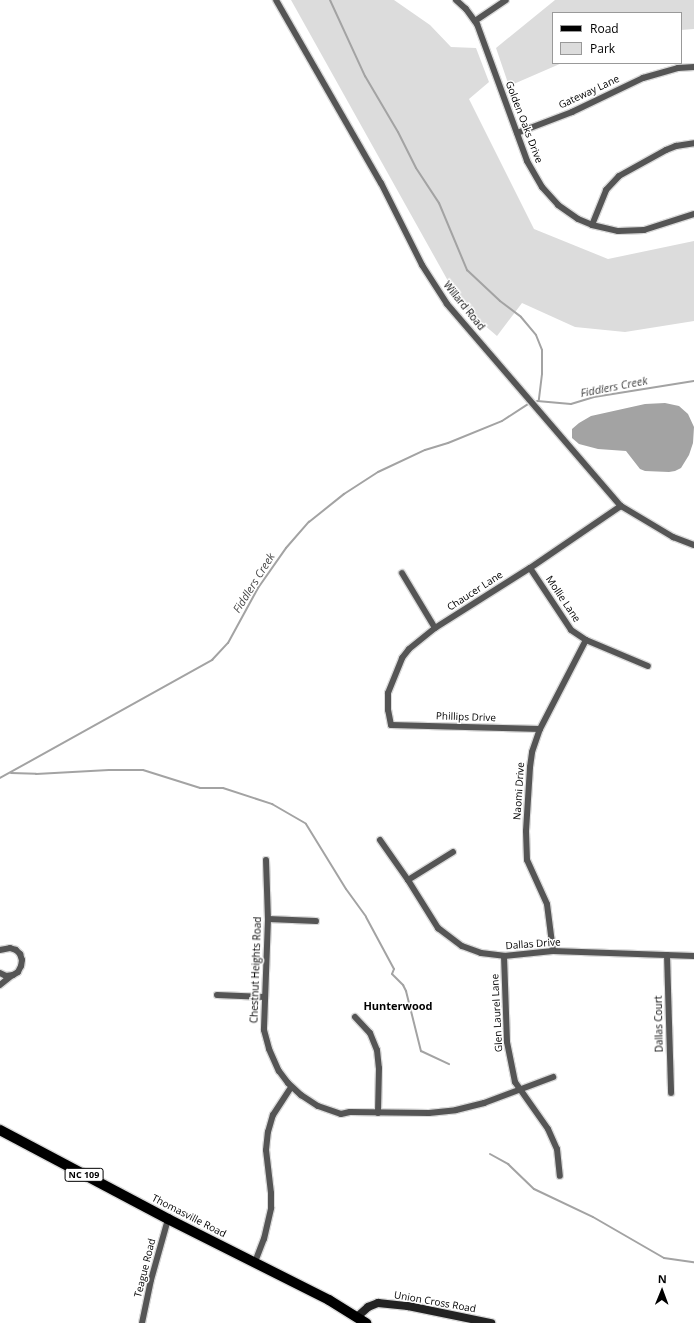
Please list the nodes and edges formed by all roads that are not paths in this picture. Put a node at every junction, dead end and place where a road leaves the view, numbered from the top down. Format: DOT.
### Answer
graph roads {
  1 [pos="276,0"];
  2 [pos="456,0"];
  3 [pos="506,0"];
  4 [pos="475,21"];
  5 [pos="694,67"];
  6 [pos="517,133"];
  7 [pos="694,143"];
  8 [pos="694,214"];
  9 [pos="592,225"];
  10 [pos="621,506"];
  11 [pos="694,545"];
  12 [pos="530,568"];
  13 [pos="402,573"];
  14 [pos="436,628"];
  15 [pos="586,640"];
  16 [pos="648,666"];
  17 [pos="391,725"];
  18 [pos="540,729"];
  19 [pos="380,840"];
  20 [pos="453,852"];
  21 [pos="266,860"];
  22 [pos="408,880"];
  23 [pos="268,919"];
  24 [pos="316,921"];
  25 [pos="0,950"];
  26 [pos="552,951"];
  27 [pos="667,955"];
  28 [pos="504,956"];
  29 [pos="694,956"];
  30 [pos="0,973"];
  31 [pos="13,975"];
  32 [pos="0,985"];
  33 [pos="217,995"];
  34 [pos="265,998"];
  35 [pos="355,1017"];
  36 [pos="553,1077"];
  37 [pos="291,1087"];
  38 [pos="519,1089"];
  39 [pos="671,1093"];
  40 [pos="378,1113"];
  41 [pos="0,1130"];
  42 [pos="560,1176"];
  43 [pos="168,1219"];
  44 [pos="255,1262"];
  45 [pos="357,1317"];
  46 [pos="142,1323"];
  47 [pos="366,1323"];
  48 [pos="490,1323"];
  1 -- 10 [label="street, Willard Road"];
  2 -- 4 [label="street, Golden Oaks Drive"];
  3 -- 4 [label="street"];
  4 -- 6 [label="street, Golden Oaks Drive"];
  5 -- 6 [label="street, Gateway Lane"];
  6 -- 9 [label="street, Golden Oaks Drive"];
  7 -- 9 [label="street"];
  8 -- 9 [label="street, Golden Oaks Drive"];
  10 -- 11 [label="street, Willard Road"];
  10 -- 12 [label="street, Chaucer Lane"];
  12 -- 14 [label="street, Chaucer Lane"];
  12 -- 15 [label="street, Mollie Lane"];
  13 -- 14 [label="street"];
  14 -- 17 [label="street, Chaucer Lane"];
  15 -- 16 [label="street, Mollie Lane"];
  15 -- 18 [label="street, Naomi Drive"];
  17 -- 18 [label="street, Phillips Drive"];
  18 -- 26 [label="street, Naomi Drive"];
  19 -- 22 [label="street, Dallas Drive"];
  20 -- 22 [label="street"];
  21 -- 23 [label="street, Chestnut Heights Road"];
  22 -- 28 [label="street, Dallas Drive"];
  23 -- 24 [label="street"];
  23 -- 34 [label="street, Chestnut Heights Road"];
  25 -- 31 [label="street"];
  26 -- 27 [label="street, Dallas Drive"];
  26 -- 28 [label="street, Dallas Drive"];
  27 -- 29 [label="street, Dallas Drive"];
  27 -- 39 [label="street, Dallas Court"];
  28 -- 38 [label="street, Glen Laurel Lane"];
  30 -- 31 [label="street"];
  31 -- 32 [label="street"];
  33 -- 34 [label="street"];
  34 -- 37 [label="street, Chestnut Heights Road"];
  35 -- 40 [label="street"];
  36 -- 38 [label="street, Chestnut Heights Road"];
  37 -- 40 [label="street, Chestnut Heights Road"];
  37 -- 44 [label="street"];
  38 -- 40 [label="street, Chestnut Heights Road"];
  38 -- 42 [label="street, Glen Laurel Lane"];
  41 -- 43 [label="main road, Thomasville Road / NC 109"];
  43 -- 44 [label="main road, Thomasville Road / NC 109"];
  43 -- 46 [label="street, Teague Road"];
  44 -- 45 [label="main road, Thomasville Road / NC 109"];
  45 -- 47 [label="main road, Thomasville Road / NC 109"];
  45 -- 48 [label="main road, Union Cross Road"];
}
